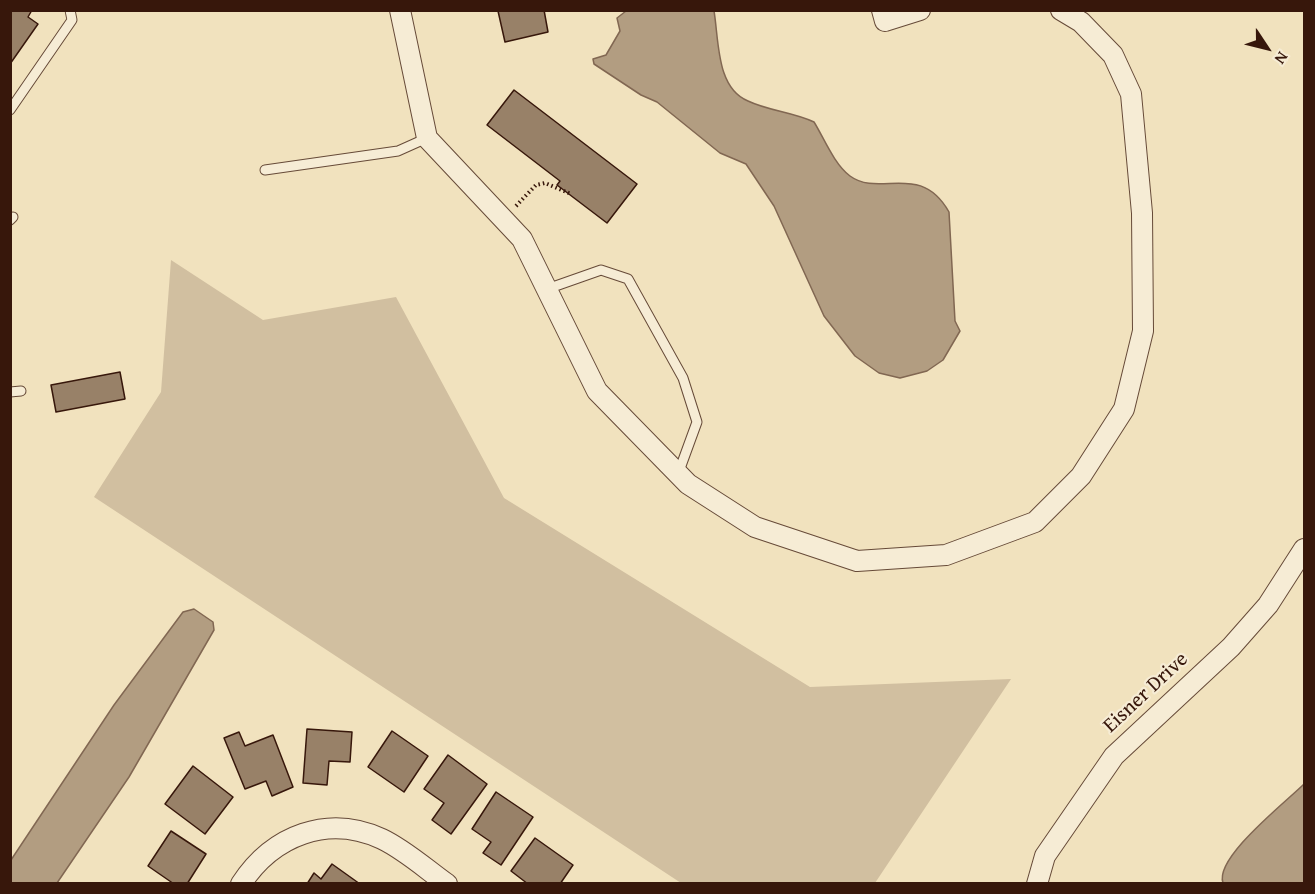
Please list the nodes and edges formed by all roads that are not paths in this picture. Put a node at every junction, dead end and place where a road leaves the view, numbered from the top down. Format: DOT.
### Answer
graph roads {
  1 [pos="70,10"];
  2 [pos="400,10"];
  3 [pos="882,10"];
  4 [pos="920,10"];
  5 [pos="1061,10"];
  6 [pos="10,110"];
  7 [pos="427,138"];
  8 [pos="265,170"];
  9 [pos="547,289"];
  10 [pos="21,391"];
  11 [pos="10,392"];
  12 [pos="678,474"];
  13 [pos="1305,549"];
  14 [pos="241,884"];
  15 [pos="447,884"];
  16 [pos="1037,884"];
  1 -- 6 [label="lane"];
  2 -- 7 [label="street"];
  3 -- 4 [label="street"];
  5 -- 12 [label="street"];
  7 -- 8 [label="lane"];
  7 -- 9 [label="street"];
  9 -- 12 [label="street"];
  9 -- 12 [label="lane"];
  10 -- 11 [label="lane"];
  13 -- 16 [label="street, Eisner Drive"];
  14 -- 15 [label="street"];
}
